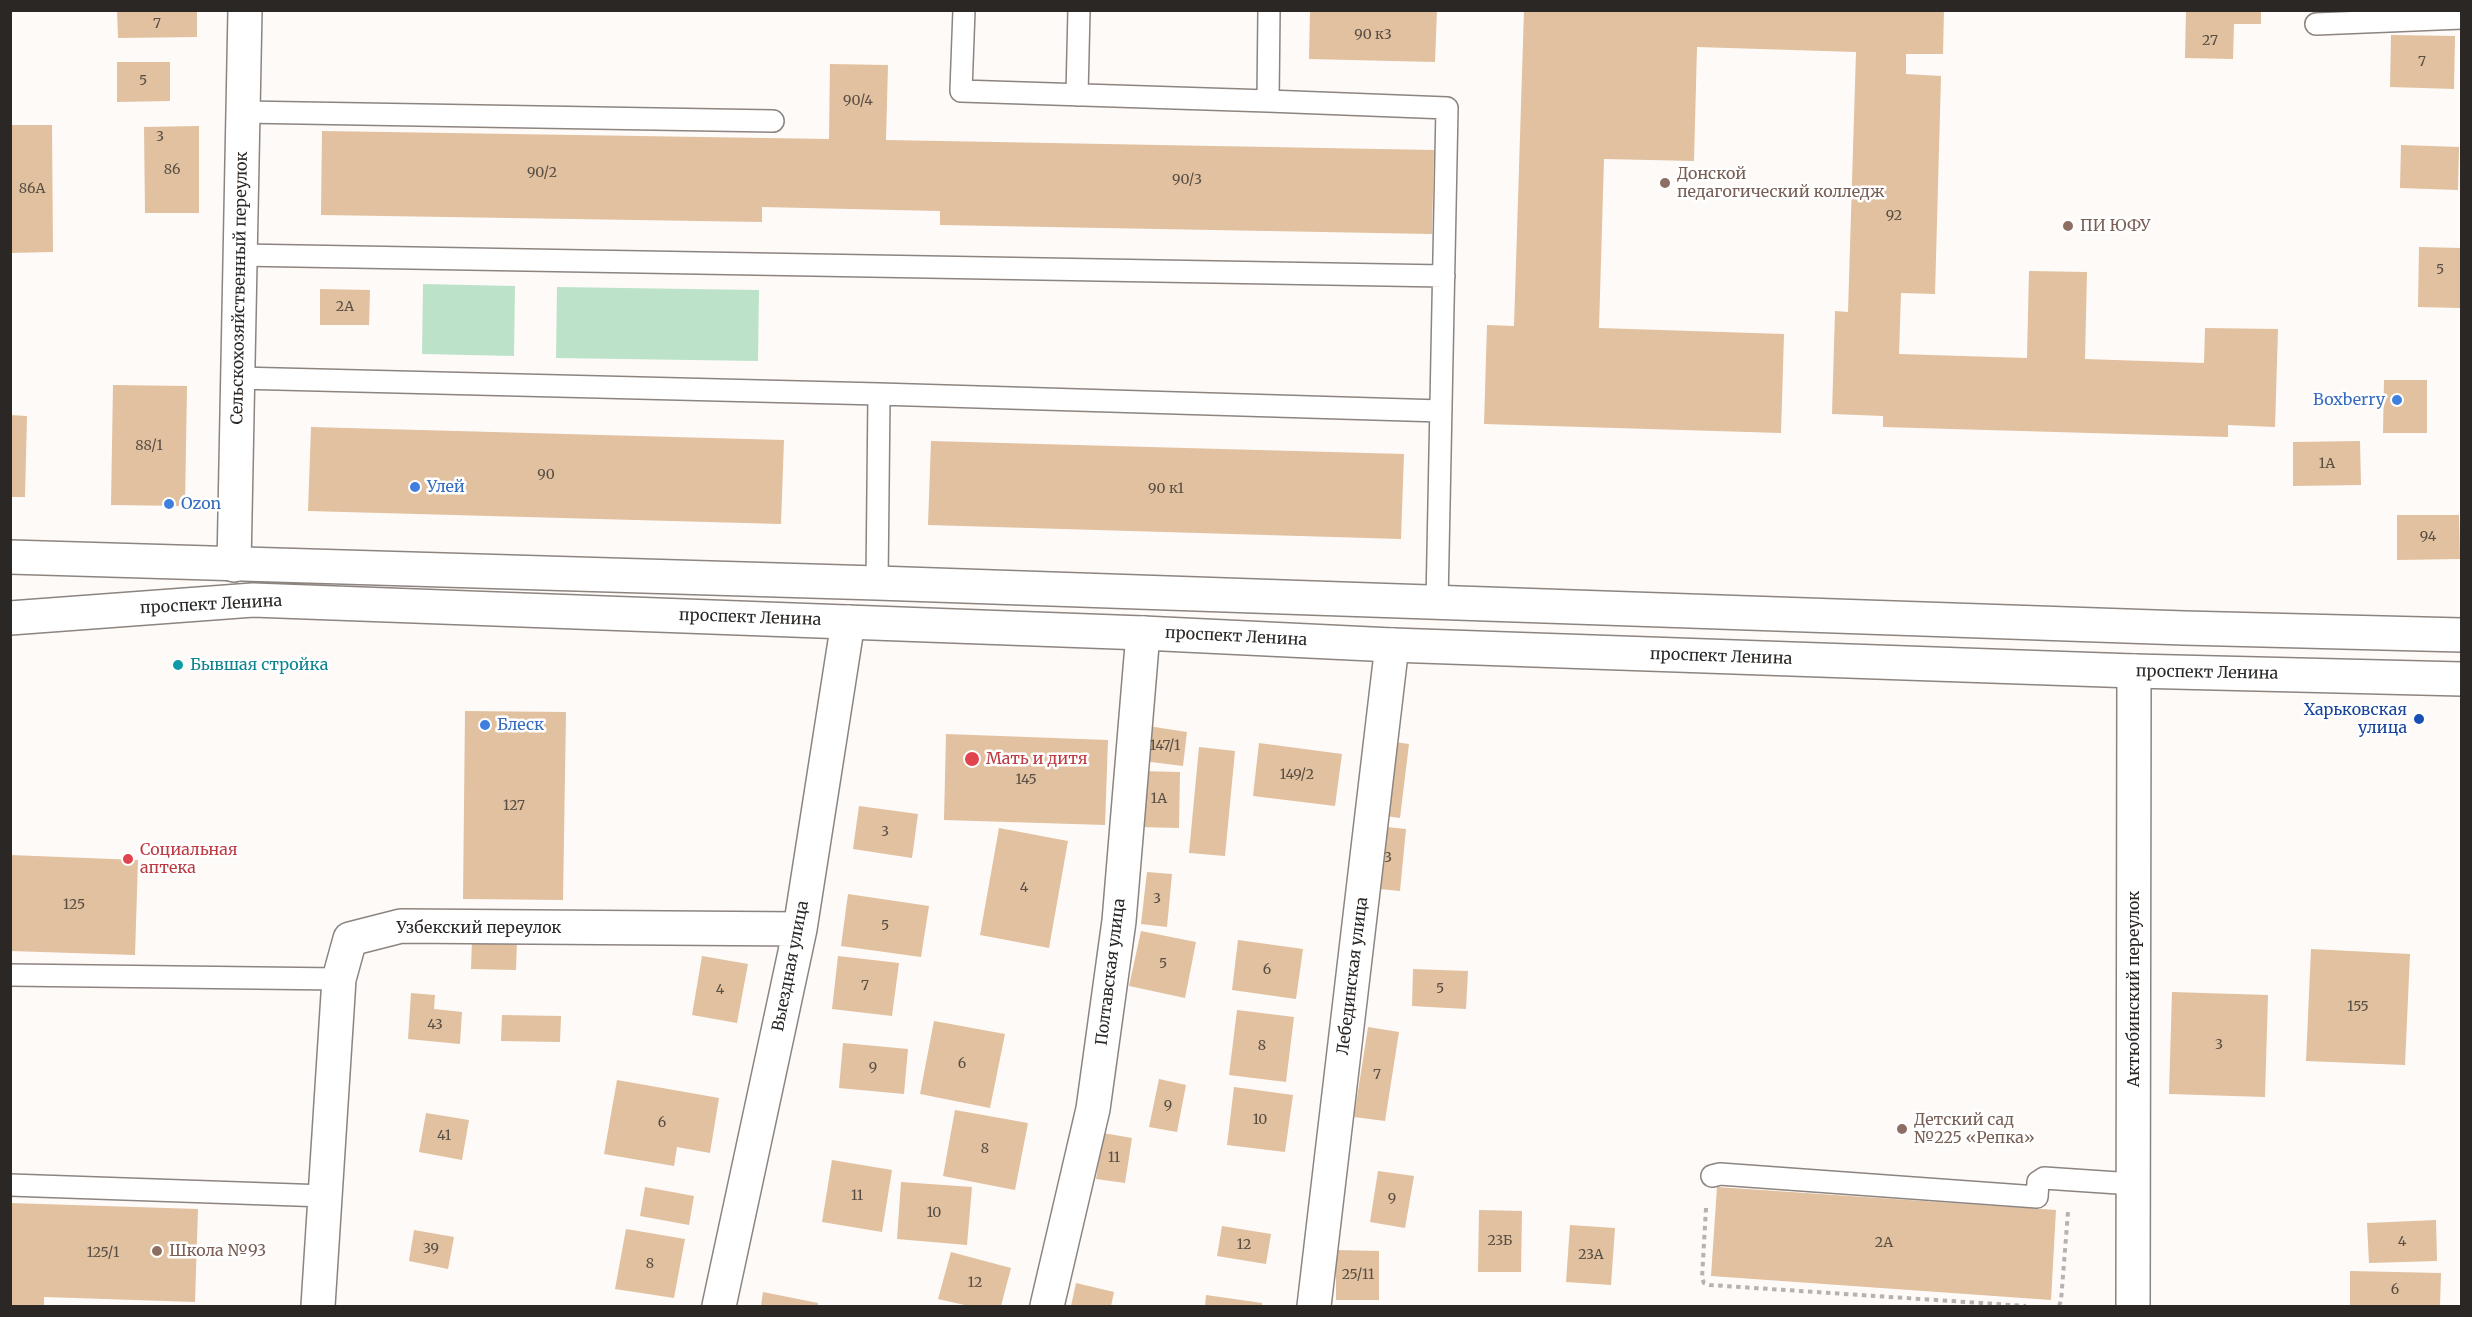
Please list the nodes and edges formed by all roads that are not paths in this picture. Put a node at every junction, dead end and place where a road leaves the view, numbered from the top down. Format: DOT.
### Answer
graph roads {
  1 [pos="245,10"];
  2 [pos="964,10"];
  3 [pos="1079,10"];
  4 [pos="1269,10"];
  5 [pos="2462,18"];
  6 [pos="2316,24"];
  7 [pos="1077,95"];
  8 [pos="1268,101"];
  9 [pos="243,112"];
  10 [pos="773,121"];
  11 [pos="240,255"];
  12 [pos="1444,276"];
  13 [pos="238,378"];
  14 [pos="879,394"];
  15 [pos="1441,411"];
  16 [pos="10,557"];
  17 [pos="234,565"];
  18 [pos="877,583"];
  19 [pos="1437,602"];
  20 [pos="10,618"];
  21 [pos="848,622"];
  22 [pos="1143,633"];
  23 [pos="2462,635"];
  24 [pos="1392,645"];
  25 [pos="2134,671"];
  26 [pos="2462,679"];
  27 [pos="800,929"];
  28 [pos="10,975"];
  29 [pos="339,979"];
  30 [pos="1712,1176"];
  31 [pos="2133,1184"];
  32 [pos="10,1185"];
  33 [pos="325,1196"];
  34 [pos="318,1306"];
  35 [pos="718,1306"];
  36 [pos="1047,1306"];
  37 [pos="1314,1306"];
  38 [pos="2133,1306"];
  1 -- 9 [label="main road, Сельскохозяйственный переулок"];
  2 -- 7 [label="lane"];
  3 -- 7 [label="lane"];
  4 -- 8 [label="lane"];
  5 -- 6 [label="lane"];
  7 -- 8 [label="lane"];
  8 -- 12 [label="lane"];
  9 -- 10 [label="lane"];
  9 -- 11 [label="main road, Сельскохозяйственный переулок"];
  11 -- 12 [label="lane"];
  11 -- 13 [label="main road, Сельскохозяйственный переулок"];
  12 -- 15 [label="lane"];
  13 -- 14 [label="lane"];
  13 -- 17 [label="main road, Сельскохозяйственный переулок"];
  14 -- 15 [label="lane"];
  14 -- 18 [label="lane"];
  15 -- 19 [label="lane"];
  16 -- 17 [label="main road"];
  17 -- 18 [label="main road"];
  18 -- 19 [label="main road"];
  19 -- 23 [label="main road"];
  20 -- 21 [label="main road, проспект Ленина"];
  21 -- 22 [label="main road, проспект Ленина"];
  21 -- 27 [label="main road, Выездная улица"];
  22 -- 24 [label="main road, проспект Ленина"];
  22 -- 36 [label="main road, Полтавская улица"];
  24 -- 25 [label="main road, проспект Ленина"];
  24 -- 37 [label="main road, Лебединская улица"];
  25 -- 26 [label="main road, проспект Ленина"];
  25 -- 31 [label="main road, Актюбинский переулок"];
  27 -- 29 [label="main road, Узбекский переулок"];
  27 -- 35 [label="main road, Выездная улица"];
  28 -- 29 [label="lane"];
  29 -- 33 [label="main road, Узбекский переулок"];
  30 -- 31 [label="lane"];
  31 -- 38 [label="main road, Актюбинский переулок"];
  32 -- 33 [label="lane"];
  33 -- 34 [label="main road, Узбекский переулок"];
}
